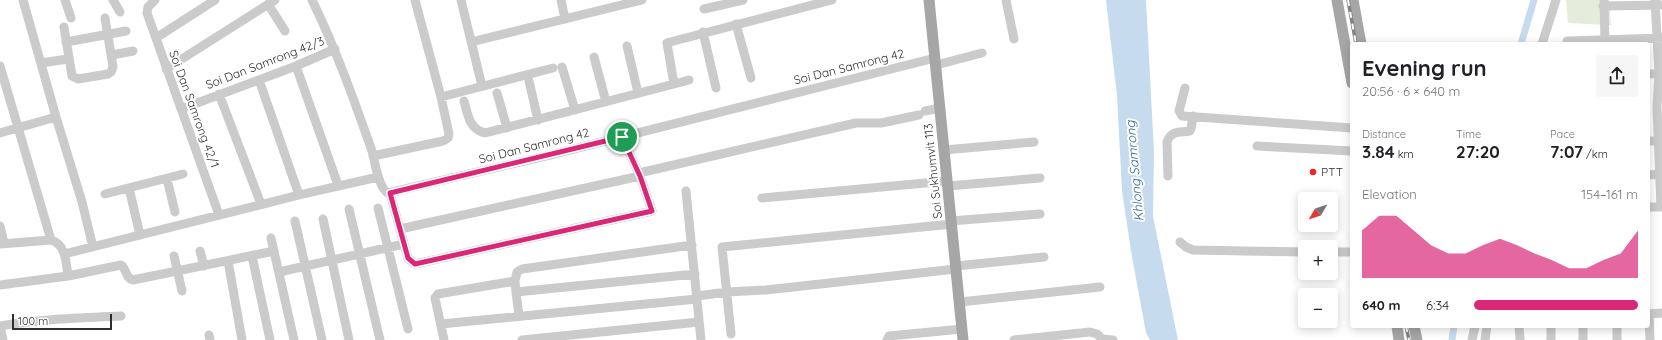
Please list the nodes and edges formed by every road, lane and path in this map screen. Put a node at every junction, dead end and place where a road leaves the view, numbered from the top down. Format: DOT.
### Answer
graph roads {
  1 [pos="23,0"];
  2 [pos="65,0"];
  3 [pos="114,0"];
  4 [pos="155,0"];
  5 [pos="216,0"];
  6 [pos="312,0"];
  7 [pos="415,0"];
  8 [pos="461,0"];
  9 [pos="561,0"];
  10 [pos="642,0"];
  11 [pos="743,0"];
  12 [pos="832,0"];
  13 [pos="929,0"];
  14 [pos="1006,0"];
  15 [pos="1337,0"];
  16 [pos="1353,0"];
  17 [pos="1556,0"];
  18 [pos="271,2"];
  19 [pos="1604,3"];
  20 [pos="1658,4"];
  21 [pos="704,10"];
  22 [pos="120,12"];
  23 [pos="70,18"];
  24 [pos="105,18"];
  25 [pos="566,19"];
  26 [pos="736,24"];
  27 [pos="1358,26"];
  28 [pos="64,27"];
  29 [pos="1342,29"];
  30 [pos="126,31"];
  31 [pos="285,31"];
  32 [pos="703,32"];
  33 [pos="108,35"];
  34 [pos="156,38"];
  35 [pos="1660,38"];
  36 [pos="1014,39"];
  37 [pos="1567,41"];
  38 [pos="66,42"];
  39 [pos="471,42"];
  40 [pos="1361,42"];
  41 [pos="1543,42"];
  42 [pos="1605,42"];
  43 [pos="627,46"];
  44 [pos="335,48"];
  45 [pos="133,51"];
  46 [pos="112,54"];
  47 [pos="982,54"];
  48 [pos="594,57"];
  49 [pos="68,59"];
  50 [pos="936,62"];
  51 [pos="41,63"];
  52 [pos="0,66"];
  53 [pos="296,66"];
  54 [pos="166,69"];
  55 [pos="1350,72"];
  56 [pos="1660,73"];
  57 [pos="1650,74"];
  58 [pos="751,78"];
  59 [pos="259,80"];
  60 [pos="529,80"];
  61 [pos="689,80"];
  62 [pos="674,84"];
  63 [pos="482,86"];
  64 [pos="716,88"];
  65 [pos="1185,88"];
  66 [pos="497,93"];
  67 [pos="638,93"];
  68 [pos="219,94"];
  69 [pos="441,97"];
  70 [pos="464,101"];
  71 [pos="606,102"];
  72 [pos="1656,107"];
  73 [pos="181,109"];
  74 [pos="575,110"];
  75 [pos="940,111"];
  76 [pos="1193,116"];
  77 [pos="56,117"];
  78 [pos="538,120"];
  79 [pos="17,128"];
  80 [pos="507,128"];
  81 [pos="1350,128"];
  82 [pos="0,133"];
  83 [pos="622,137"];
  84 [pos="1660,141"];
  85 [pos="1034,142"];
  86 [pos="1257,146"];
  87 [pos="944,150"];
  88 [pos="1350,151"];
  89 [pos="373,156"];
  90 [pos="183,174"];
  91 [pos="639,174"];
  92 [pos="1650,174"];
  93 [pos="1661,174"];
  94 [pos="1168,176"];
  95 [pos="378,177"];
  96 [pos="1040,178"];
  97 [pos="167,179"];
  98 [pos="947,183"];
  99 [pos="338,185"];
  100 [pos="129,188"];
  101 [pos="686,191"];
  102 [pos="390,193"];
  103 [pos="105,194"];
  104 [pos="299,195"];
  105 [pos="762,198"];
  106 [pos="261,204"];
  107 [pos="1650,207"];
  108 [pos="1661,207"];
  109 [pos="378,208"];
  110 [pos="349,209"];
  111 [pos="175,212"];
  112 [pos="1040,214"];
  113 [pos="220,215"];
  114 [pos="323,219"];
  115 [pos="295,221"];
  116 [pos="951,223"];
  117 [pos="0,226"];
  118 [pos="400,229"];
  119 [pos="140,235"];
  120 [pos="271,238"];
  121 [pos="51,240"];
  122 [pos="1180,242"];
  123 [pos="2,243"];
  124 [pos="404,244"];
  125 [pos="692,246"];
  126 [pos="94,247"];
  127 [pos="387,248"];
  128 [pos="200,251"];
  129 [pos="274,251"];
  130 [pos="1298,252"];
  131 [pos="1338,252"];
  132 [pos="1350,252"];
  133 [pos="64,254"];
  134 [pos="360,254"];
  135 [pos="174,256"];
  136 [pos="252,256"];
  137 [pos="1044,258"];
  138 [pos="332,260"];
  139 [pos="228,261"];
  140 [pos="204,266"];
  141 [pos="306,266"];
  142 [pos="956,267"];
  143 [pos="178,270"];
  144 [pos="279,272"];
  145 [pos="695,274"];
  146 [pos="68,276"];
  147 [pos="515,281"];
  148 [pos="0,285"];
  149 [pos="1100,287"];
  150 [pos="182,291"];
  151 [pos="516,292"];
  152 [pos="726,292"];
  153 [pos="697,297"];
  154 [pos="960,302"];
  155 [pos="1662,313"];
  156 [pos="1650,314"];
  157 [pos="121,316"];
  158 [pos="519,316"];
  159 [pos="699,322"];
  160 [pos="441,324"];
  161 [pos="0,326"];
  162 [pos="1397,328"];
  163 [pos="1414,328"];
  164 [pos="1475,328"];
  165 [pos="1487,328"];
  166 [pos="1519,328"];
  167 [pos="1550,328"];
  168 [pos="1583,328"];
  169 [pos="1617,328"];
  170 [pos="1650,328"];
  171 [pos="408,329"];
  172 [pos="731,334"];
  173 [pos="963,334"];
  174 [pos="3,340"];
  175 [pos="242,340"];
  176 [pos="270,340"];
  177 [pos="294,340"];
  178 [pos="322,340"];
  179 [pos="349,340"];
  180 [pos="380,340"];
  181 [pos="444,340"];
  182 [pos="522,340"];
  183 [pos="701,340"];
  184 [pos="887,340"];
  185 [pos="1014,340"];
  186 [pos="1113,340"];
  187 [pos="1399,340"];
  188 [pos="1417,340"];
  189 [pos="1472,340"];
  190 [pos="1485,340"];
  191 [pos="1520,340"];
  192 [pos="1551,340"];
  193 [pos="1583,340"];
  194 [pos="1617,340"];
  195 [pos="1650,340"];
  1 -- 51 [label="street"];
  2 -- 23 [label="street"];
  3 -- 22 [label="street"];
  4 -- 34 [label="street, Soi Dan Samrong 42/1"];
  5 -- 34 [label="street"];
  6 -- 44 [label="street"];
  7 -- 69 [label="street"];
  8 -- 39 [label="street"];
  9 -- 25 [label="street"];
  10 -- 25 [label="street"];
  11 -- 21 [label="street"];
  12 -- 26 [label="street"];
  13 -- 50 [label="main road, Soi Sukhumvit 113"];
  14 -- 36 [label="street"];
  15 -- 29 [label="main road"];
  16 -- 27 [label="main road"];
  17 -- 41 [label="street"];
  18 -- 31 [label="street"];
  18 -- 54 [label="street"];
  19 -- 20 [label="street"];
  19 -- 42 [label="street"];
  20 -- 35 [label="street"];
  24 -- 33 [label="street"];
  25 -- 39 [label="street"];
  26 -- 32 [label="street"];
  26 -- 58 [label="street"];
  27 -- 29 [label="main road"];
  27 -- 40 [label="main road"];
  28 -- 38 [label="street"];
  29 -- 55 [label="main road"];
  30 -- 33 [label="street"];
  32 -- 62 [label="street"];
  32 -- 64 [label="street"];
  33 -- 38 [label="street"];
  33 -- 46 [label="street"];
  34 -- 54 [label="street, Soi Dan Samrong 42/1"];
  35 -- 42 [label="street"];
  35 -- 56 [label="street"];
  37 -- 42 [label="street"];
  38 -- 49 [label="street"];
  39 -- 63 [label="street"];
  43 -- 67 [label="street"];
  44 -- 53 [label="street, Soi Dan Samrong 42/3"];
  44 -- 89 [label="street"];
  45 -- 46 [label="street"];
  46 -- 49 [label="street"];
  47 -- 50 [label="street, Soi Dan Samrong 42"];
  48 -- 71 [label="street"];
  49 -- 51 [label="street"];
  50 -- 75 [label="main road, Soi Sukhumvit 113"];
  50 -- 83 [label="street, Soi Dan Samrong 42"];
  51 -- 77 [label="street"];
  52 -- 79 [label="street"];
  53 -- 59 [label="street, Soi Dan Samrong 42/3"];
  53 -- 99 [label="street"];
  54 -- 73 [label="street, Soi Dan Samrong 42/1"];
  56 -- 57 [label="street"];
  56 -- 72 [label="street"];
  59 -- 68 [label="street, Soi Dan Samrong 42/3"];
  59 -- 104 [label="street"];
  60 -- 78 [label="street"];
  61 -- 62 [label="street"];
  62 -- 67 [label="street"];
  63 -- 69 [label="street"];
  63 -- 74 [label="street"];
  65 -- 76 [label="street"];
  66 -- 80 [label="street"];
  67 -- 71 [label="street"];
  68 -- 73 [label="street, Soi Dan Samrong 42/3"];
  68 -- 106 [label="street"];
  69 -- 89 [label="street"];
  70 -- 80 [label="street"];
  71 -- 74 [label="street"];
  72 -- 84 [label="street"];
  73 -- 113 [label="street, Soi Dan Samrong 42/1"];
  74 -- 78 [label="street"];
  75 -- 87 [label="main road, Soi Sukhumvit 113"];
  75 -- 91 [label="street"];
  76 -- 81 [label="street"];
  76 -- 94 [label="street"];
  77 -- 79 [label="street"];
  77 -- 126 [label="street"];
  78 -- 80 [label="street"];
  79 -- 82 [label="street"];
  79 -- 121 [label="street"];
  83 -- 91 [label="street"];
  83 -- 102 [label="street, Soi Dan Samrong 42"];
  84 -- 93 [label="street"];
  85 -- 87 [label="street"];
  86 -- 88 [label="street"];
  87 -- 98 [label="main road, Soi Sukhumvit 113"];
  89 -- 95 [label="street"];
  90 -- 97 [label="street"];
  91 -- 118 [label="street"];
  91 -- 124 [label="street"];
  92 -- 93 [label="street"];
  93 -- 108 [label="street"];
  95 -- 99 [label="street"];
  95 -- 102 [label="street"];
  96 -- 98 [label="street"];
  97 -- 100 [label="street"];
  97 -- 111 [label="street"];
  98 -- 105 [label="street"];
  98 -- 116 [label="main road, Soi Sukhumvit 113"];
  99 -- 104 [label="street"];
  100 -- 103 [label="street"];
  100 -- 119 [label="street"];
  101 -- 125 [label="street"];
  102 -- 118 [label="street"];
  104 -- 106 [label="street"];
  106 -- 113 [label="street"];
  107 -- 108 [label="street"];
  109 -- 127 [label="street"];
  110 -- 134 [label="street"];
  112 -- 116 [label="street"];
  113 -- 119 [label="street"];
  114 -- 138 [label="street"];
  115 -- 141 [label="street"];
  116 -- 142 [label="main road, Soi Sukhumvit 113"];
  116 -- 152 [label="street"];
  117 -- 123 [label="street"];
  118 -- 124 [label="street"];
  119 -- 126 [label="street"];
  120 -- 129 [label="street"];
  121 -- 123 [label="street"];
  121 -- 133 [label="street"];
  122 -- 130 [label="street"];
  124 -- 127 [label="street"];
  125 -- 145 [label="street"];
  125 -- 147 [label="street"];
  126 -- 133 [label="street"];
  127 -- 134 [label="street"];
  127 -- 171 [label="street"];
  128 -- 140 [label="street"];
  129 -- 136 [label="street"];
  129 -- 144 [label="street"];
  131 -- 132 [label="street"];
  133 -- 146 [label="street"];
  134 -- 138 [label="street"];
  134 -- 180 [label="street"];
  135 -- 143 [label="street"];
  136 -- 139 [label="street"];
  136 -- 176 [label="street"];
  137 -- 142 [label="street"];
  138 -- 141 [label="street"];
  138 -- 179 [label="street"];
  139 -- 140 [label="street"];
  139 -- 175 [label="street"];
  140 -- 143 [label="street"];
  141 -- 144 [label="street"];
  141 -- 178 [label="street"];
  142 -- 152 [label="street"];
  142 -- 154 [label="main road, Soi Sukhumvit 113"];
  143 -- 146 [label="street"];
  143 -- 150 [label="street"];
  144 -- 177 [label="street"];
  145 -- 151 [label="street"];
  145 -- 153 [label="street"];
  146 -- 148 [label="street"];
  147 -- 151 [label="street"];
  147 -- 160 [label="street"];
  149 -- 154 [label="street"];
  151 -- 158 [label="street"];
  152 -- 153 [label="street"];
  152 -- 172 [label="street"];
  153 -- 158 [label="street"];
  153 -- 159 [label="street"];
  154 -- 173 [label="main road, Soi Sukhumvit 113"];
  155 -- 156 [label="street"];
  157 -- 161 [label="street"];
  158 -- 160 [label="street"];
  159 -- 182 [label="street"];
  159 -- 183 [label="street"];
  160 -- 181 [label="street"];
  161 -- 174 [label="street"];
  162 -- 187 [label="main road"];
  163 -- 188 [label="main road"];
  164 -- 189 [label="street"];
  165 -- 190 [label="street"];
  166 -- 191 [label="street"];
  167 -- 192 [label="street"];
  168 -- 193 [label="street"];
  169 -- 194 [label="street"];
  170 -- 195 [label="street"];
  173 -- 184 [label="street"];
  185 -- 186 [label="street"];
}
